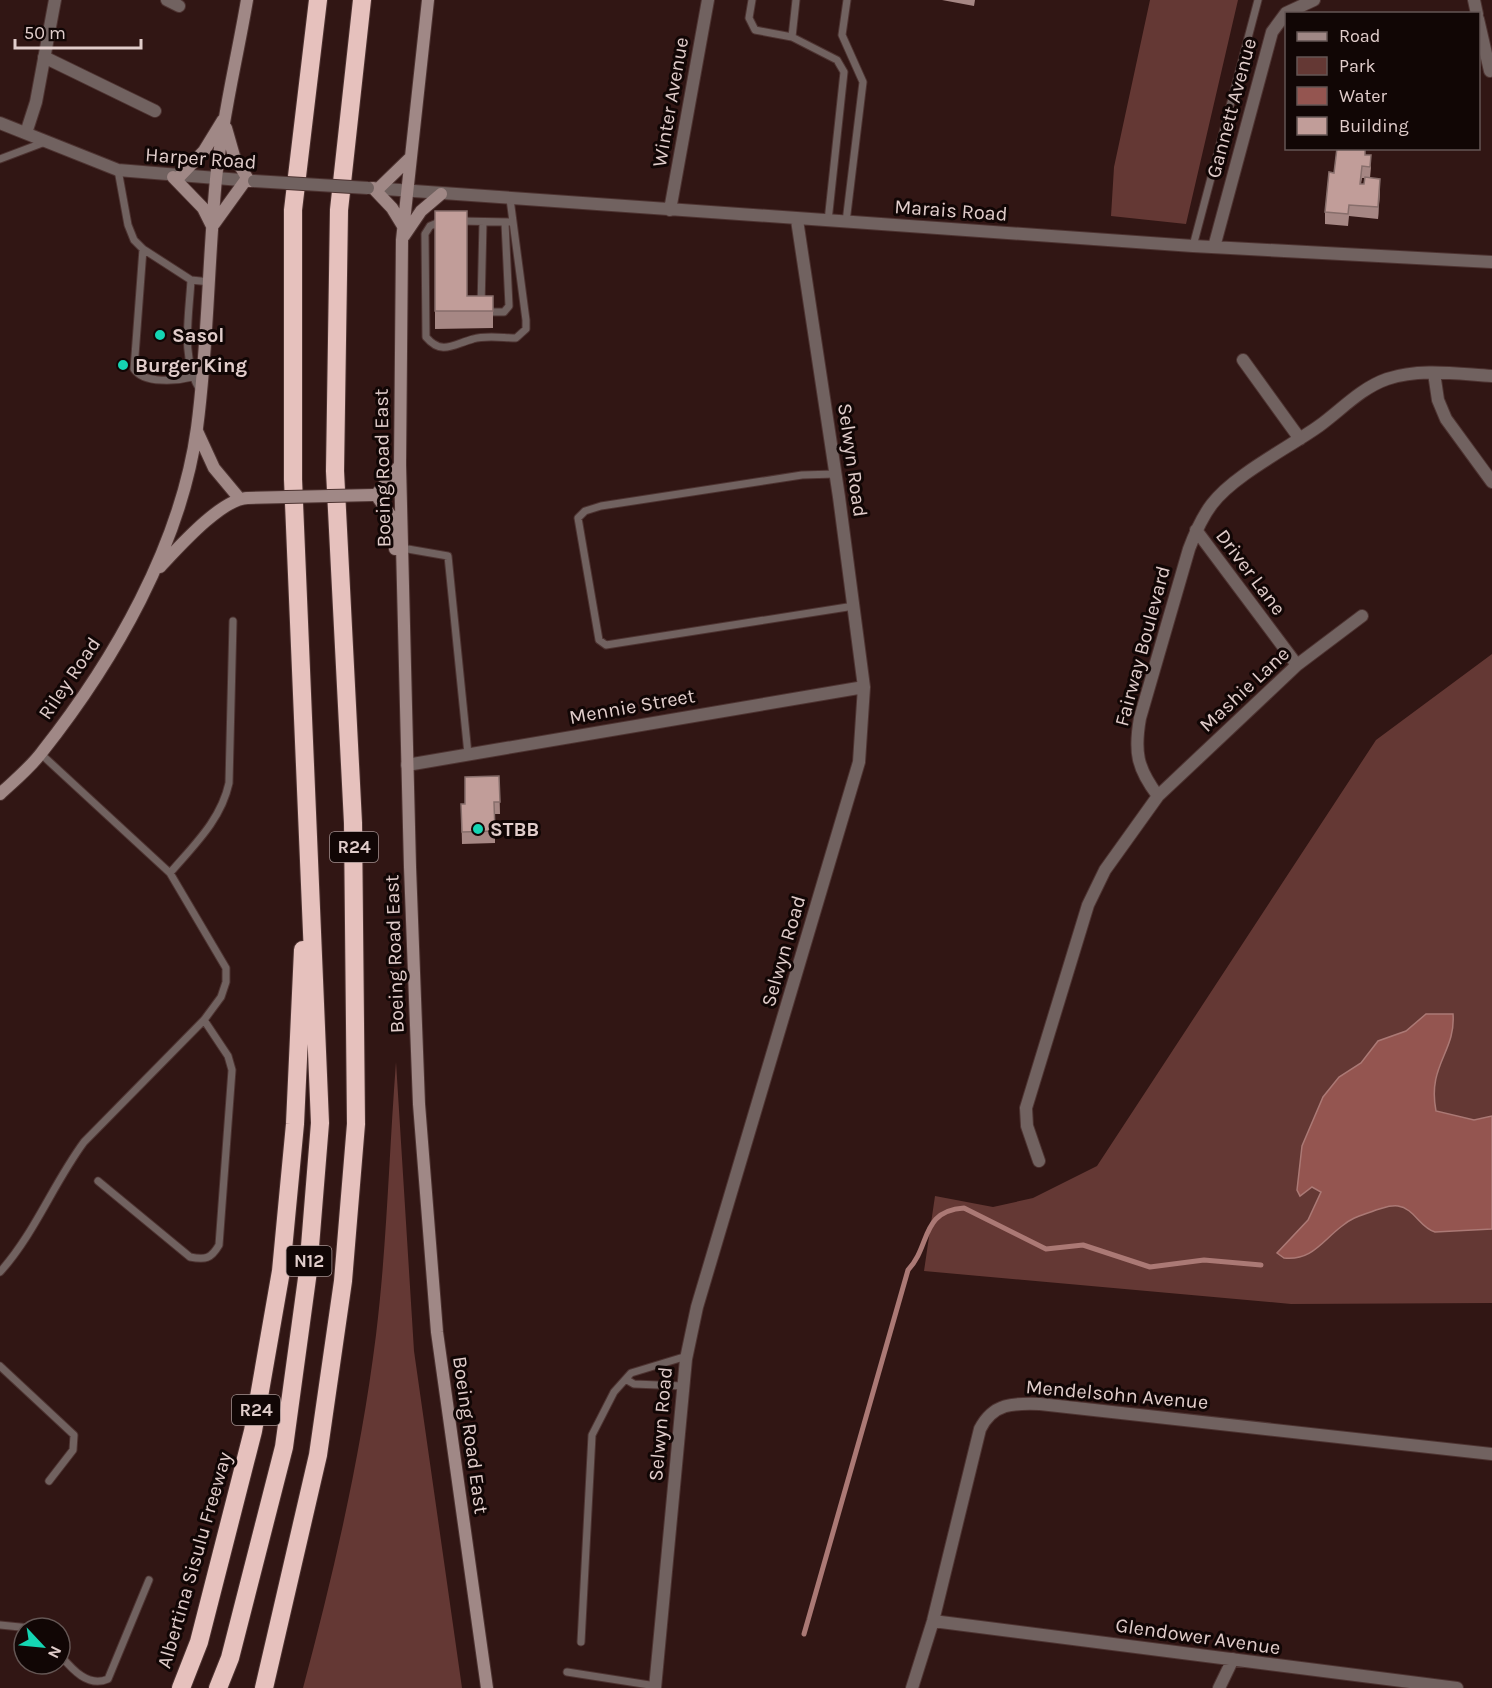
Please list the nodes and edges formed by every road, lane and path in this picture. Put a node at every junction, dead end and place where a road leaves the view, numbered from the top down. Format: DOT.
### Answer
graph roads {
  1 [pos="55,0"];
  2 [pos="247,0"];
  3 [pos="318,0"];
  4 [pos="362,0"];
  5 [pos="428,0"];
  6 [pos="708,0"];
  7 [pos="752,0"];
  8 [pos="796,0"];
  9 [pos="847,0"];
  10 [pos="1258,0"];
  11 [pos="1314,0"];
  12 [pos="1288,12"];
  13 [pos="1285,14"];
  14 [pos="1480,24"];
  15 [pos="792,37"];
  16 [pos="44,57"];
  17 [pos="1490,71"];
  18 [pos="155,111"];
  19 [pos="228,111"];
  20 [pos="0,123"];
  21 [pos="225,124"];
  22 [pos="26,133"];
  23 [pos="46,141"];
  24 [pos="410,158"];
  25 [pos="0,159"];
  26 [pos="118,170"];
  27 [pos="176,177"];
  28 [pos="216,179"];
  29 [pos="250,181"];
  30 [pos="373,188"];
  31 [pos="408,191"];
  32 [pos="441,194"];
  33 [pos="510,199"];
  34 [pos="670,210"];
  35 [pos="797,220"];
  36 [pos="828,221"];
  37 [pos="483,222"];
  38 [pos="846,222"];
  39 [pos="509,223"];
  40 [pos="403,226"];
  41 [pos="214,227"];
  42 [pos="402,240"];
  43 [pos="1193,246"];
  44 [pos="1214,247"];
  45 [pos="143,249"];
  46 [pos="1492,262"];
  47 [pos="191,280"];
  48 [pos="210,282"];
  49 [pos="1243,360"];
  50 [pos="1434,373"];
  51 [pos="1492,376"];
  52 [pos="192,377"];
  53 [pos="201,392"];
  54 [pos="197,431"];
  55 [pos="1300,439"];
  56 [pos="400,465"];
  57 [pos="836,474"];
  58 [pos="1492,482"];
  59 [pos="375,495"];
  60 [pos="244,498"];
  61 [pos="1196,530"];
  62 [pos="402,548"];
  63 [pos="155,573"];
  64 [pos="854,606"];
  65 [pos="404,614"];
  66 [pos="1362,616"];
  67 [pos="233,621"];
  68 [pos="1297,665"];
  69 [pos="864,687"];
  70 [pos="41,753"];
  71 [pos="468,754"];
  72 [pos="407,765"];
  73 [pos="0,794"];
  74 [pos="1158,796"];
  75 [pos="308,823"];
  76 [pos="170,873"];
  77 [pos="204,1020"];
  78 [pos="1039,1161"];
  79 [pos="98,1181"];
  80 [pos="0,1272"];
  81 [pos="687,1356"];
  82 [pos="0,1366"];
  83 [pos="627,1380"];
  84 [pos="683,1386"];
  85 [pos="1492,1454"];
  86 [pos="49,1481"];
  87 [pos="149,1580"];
  88 [pos="933,1621"];
  89 [pos="581,1642"];
  90 [pos="1233,1659"];
  91 [pos="72,1668"];
  92 [pos="567,1672"];
  93 [pos="629,1685"];
  94 [pos="656,1687"];
  95 [pos="181,1688"];
  96 [pos="218,1688"];
  97 [pos="264,1688"];
  98 [pos="487,1688"];
  99 [pos="912,1688"];
  100 [pos="1218,1688"];
  101 [pos="1457,1688"];
  1 -- 16 [label="street"];
  2 -- 19 [label="main road"];
  3 -- 75 [label="highway, R24"];
  4 -- 97 [label="highway, R24"];
  5 -- 24 [label="main road, Boeing Road East"];
  6 -- 34 [label="street, Winter Avenue"];
  7 -- 15 [label="lane"];
  8 -- 15 [label="lane"];
  9 -- 38 [label="lane"];
  10 -- 43 [label="lane"];
  11 -- 12 [label="street, Gannett Avenue"];
  13 -- 44 [label="street, Gannett Avenue"];
  14 -- 17 [label="street"];
  15 -- 36 [label="lane"];
  16 -- 18 [label="street"];
  16 -- 22 [label="street"];
  19 -- 21 [label="main road"];
  19 -- 27 [label="main road"];
  20 -- 22 [label="street, Harper Road"];
  21 -- 28 [label="main road"];
  21 -- 29 [label="main road"];
  22 -- 23 [label="street, Harper Road"];
  23 -- 25 [label="lane"];
  23 -- 26 [label="street, Harper Road"];
  24 -- 30 [label="main road"];
  24 -- 31 [label="main road, Boeing Road East"];
  26 -- 27 [label="street, Harper Road"];
  26 -- 45 [label="lane"];
  27 -- 28 [label="street, Harper Road"];
  27 -- 41 [label="main road"];
  28 -- 29 [label="street, Harper Road"];
  28 -- 41 [label="main road"];
  29 -- 30 [label="street, Harper Road, bridge"];
  29 -- 41 [label="main road"];
  30 -- 31 [label="street, Harper Road"];
  30 -- 40 [label="main road"];
  31 -- 32 [label="street, Marais Road"];
  31 -- 40 [label="main road, Boeing Road East"];
  32 -- 33 [label="street, Marais Road"];
  32 -- 42 [label="main road"];
  33 -- 34 [label="street, Marais Road"];
  33 -- 39 [label="lane"];
  34 -- 35 [label="street, Marais Road"];
  35 -- 36 [label="street, Marais Road"];
  35 -- 57 [label="street, Selwyn Road"];
  36 -- 38 [label="street, Marais Road"];
  37 -- 39 [label="lane"];
  37 -- 39 [label="lane"];
  37 -- 39 [label="lane"];
  38 -- 43 [label="street, Marais Road"];
  40 -- 42 [label="main road, Boeing Road East"];
  41 -- 48 [label="main road"];
  42 -- 56 [label="main road, Boeing Road East"];
  43 -- 44 [label="street, Marais Road"];
  44 -- 46 [label="street, Marais Road"];
  45 -- 47 [label="lane"];
  45 -- 52 [label="lane"];
  47 -- 48 [label="lane"];
  47 -- 52 [label="lane"];
  48 -- 53 [label="main road"];
  49 -- 55 [label="street"];
  50 -- 51 [label="street, Fairway Boulevard"];
  50 -- 55 [label="street, Fairway Boulevard"];
  50 -- 58 [label="street"];
  52 -- 53 [label="lane"];
  53 -- 54 [label="main road"];
  54 -- 60 [label="main road"];
  54 -- 63 [label="main road"];
  55 -- 61 [label="street, Fairway Boulevard"];
  56 -- 59 [label="main road"];
  56 -- 62 [label="main road, Boeing Road East"];
  57 -- 64 [label="street, Selwyn Road"];
  57 -- 64 [label="lane"];
  59 -- 60 [label="main road, bridge"];
  59 -- 65 [label="main road"];
  60 -- 63 [label="main road"];
  61 -- 68 [label="street, Driver Lane"];
  61 -- 74 [label="street, Fairway Boulevard"];
  62 -- 65 [label="main road, Boeing Road East"];
  62 -- 71 [label="lane"];
  63 -- 70 [label="main road, Riley Road"];
  64 -- 69 [label="street, Selwyn Road"];
  65 -- 72 [label="main road, Boeing Road East"];
  66 -- 68 [label="street, Mashie Lane"];
  67 -- 76 [label="lane"];
  68 -- 74 [label="street, Mashie Lane"];
  69 -- 71 [label="street, Mennie Street"];
  69 -- 81 [label="street, Selwyn Road"];
  70 -- 73 [label="main road, Riley Road"];
  70 -- 76 [label="lane"];
  71 -- 72 [label="street, Mennie Street"];
  72 -- 98 [label="main road, Boeing Road East"];
  74 -- 78 [label="street"];
  75 -- 95 [label="highway, Albertina Sisulu Freeway / R24"];
  75 -- 96 [label="highway, N12"];
  76 -- 77 [label="lane"];
  77 -- 79 [label="lane"];
  77 -- 80 [label="lane"];
  81 -- 83 [label="lane"];
  81 -- 84 [label="street, Selwyn Road"];
  82 -- 86 [label="lane"];
  83 -- 84 [label="lane"];
  83 -- 89 [label="lane"];
  84 -- 94 [label="street, Selwyn Road"];
  85 -- 88 [label="street, Mendelsohn Avenue"];
  87 -- 91 [label="lane"];
  88 -- 90 [label="street, Glendower Avenue"];
  88 -- 99 [label="street, Mendelsohn Avenue"];
  90 -- 100 [label="street"];
  90 -- 101 [label="street, Glendower Avenue"];
  92 -- 93 [label="lane"];
  93 -- 94 [label="lane"];
}
